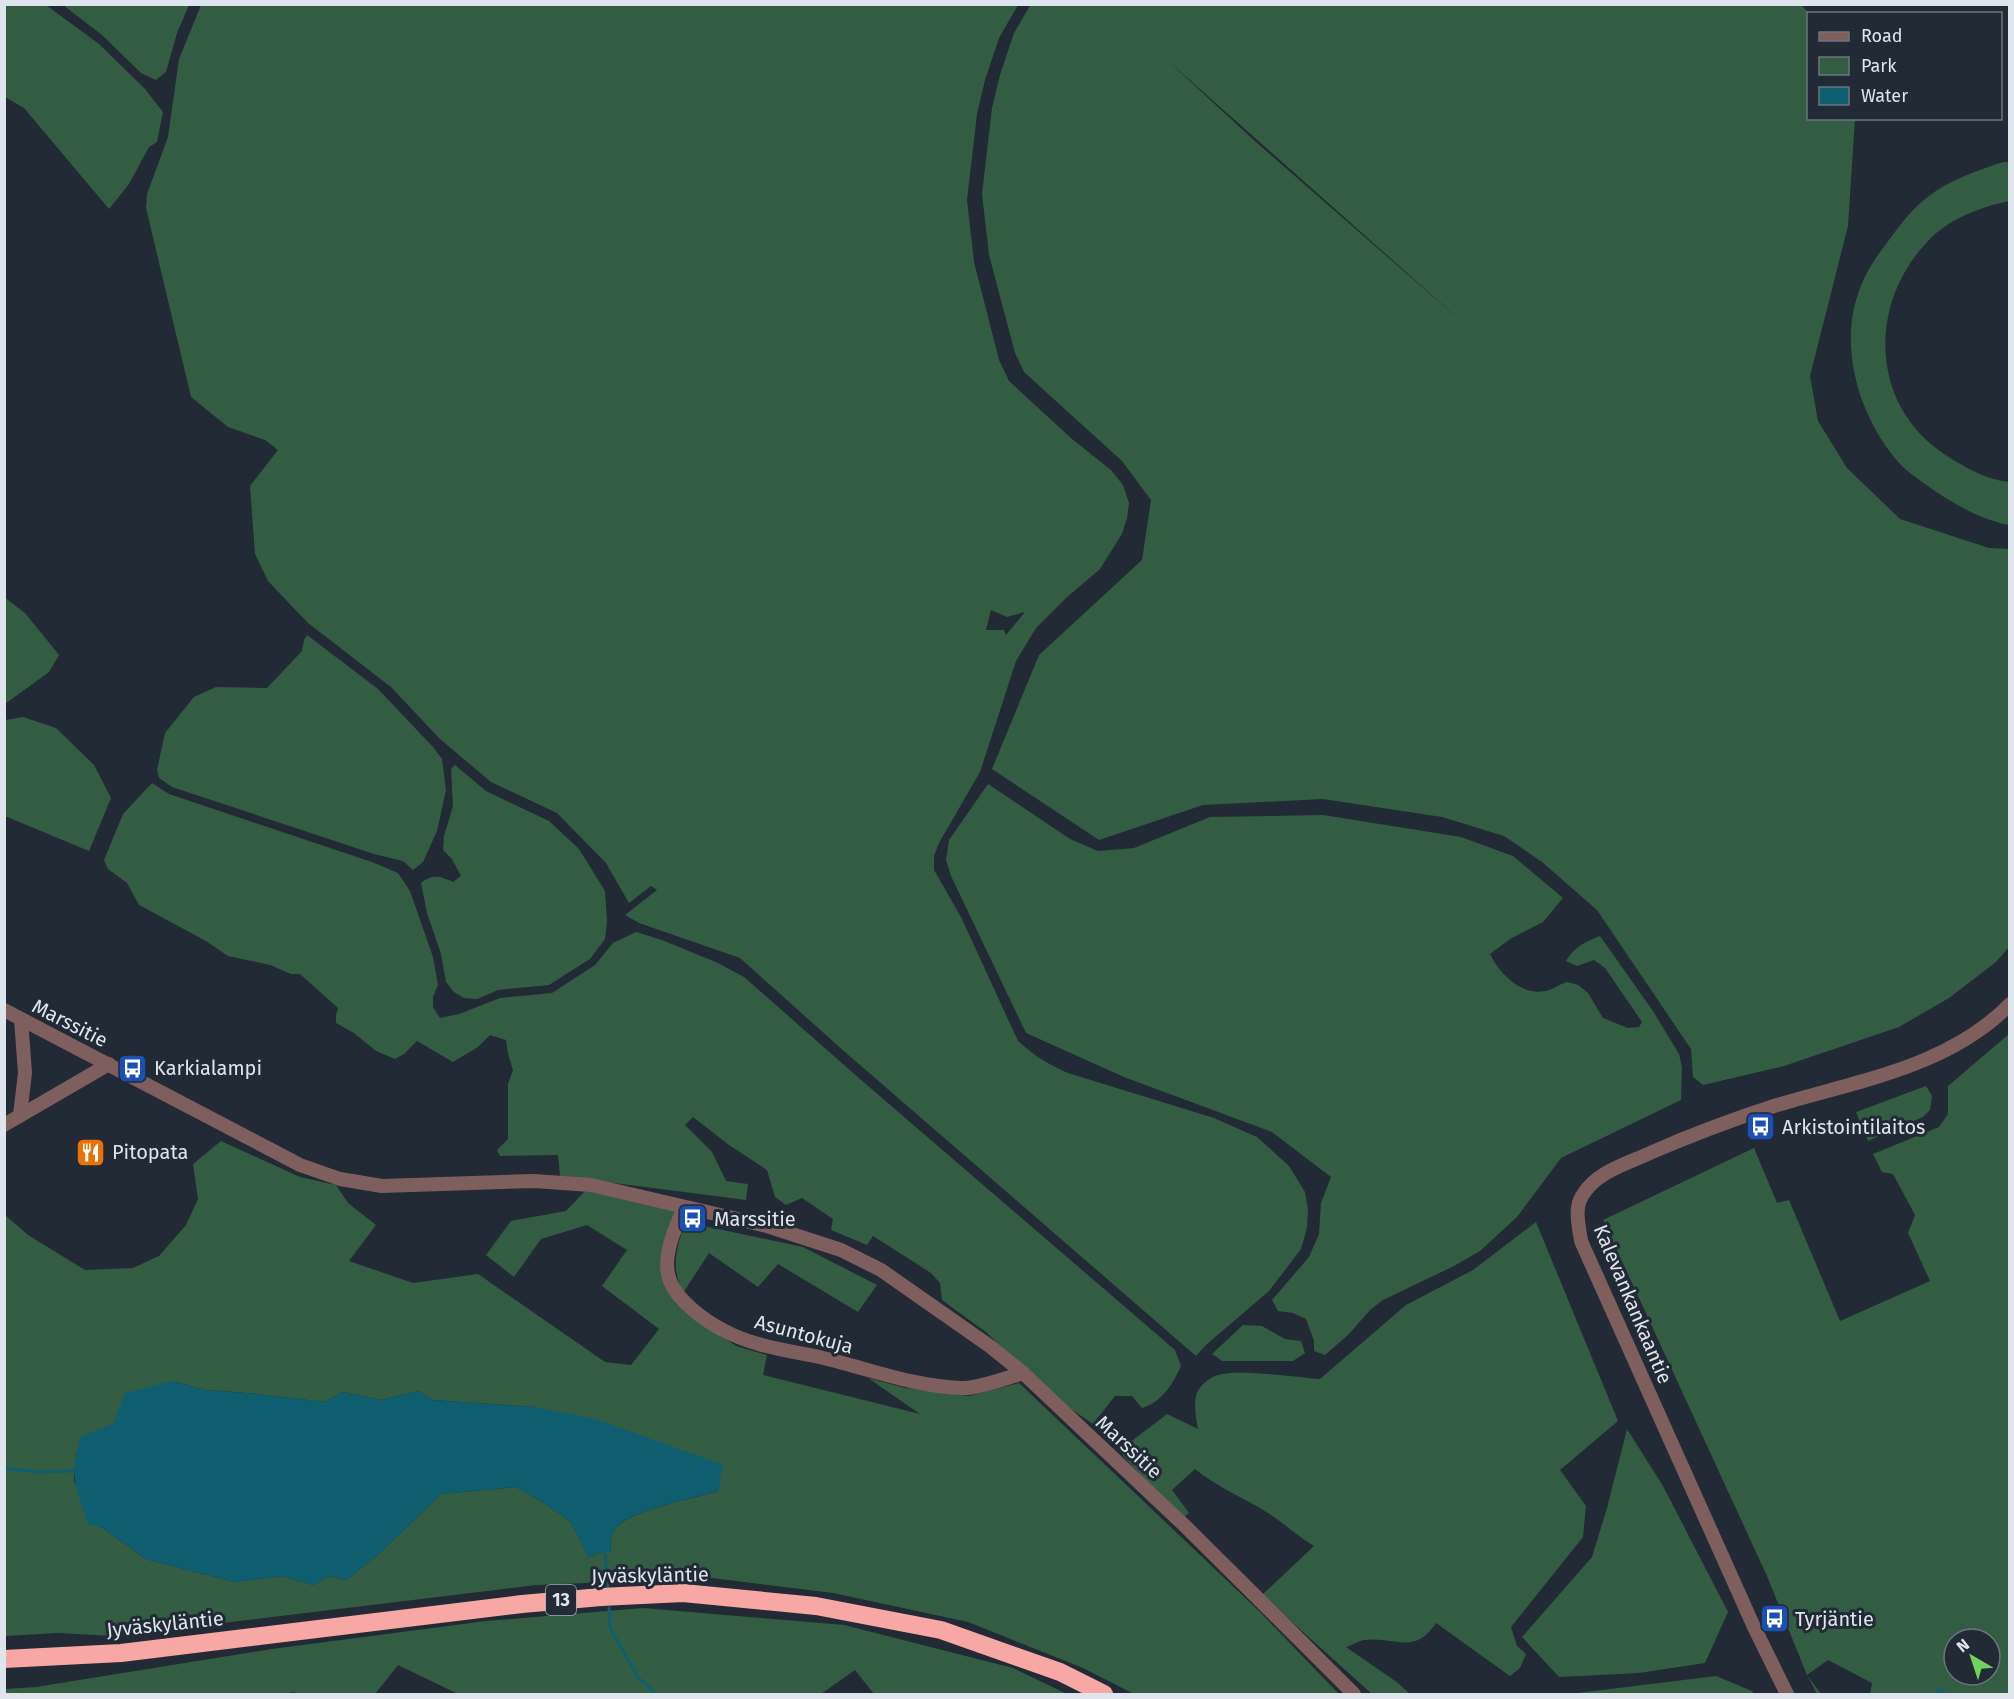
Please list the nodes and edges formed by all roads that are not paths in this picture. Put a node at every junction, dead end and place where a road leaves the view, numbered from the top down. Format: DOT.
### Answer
graph roads {
  1 [pos="2010,1004"];
  2 [pos="4,1010"];
  3 [pos="21,1019"];
  4 [pos="109,1065"];
  5 [pos="20,1115"];
  6 [pos="4,1125"];
  7 [pos="684,1207"];
  8 [pos="1023,1373"];
  9 [pos="4,1659"];
  10 [pos="1104,1695"];
  11 [pos="1354,1695"];
  12 [pos="1787,1695"];
  1 -- 12 [label="street, Kalevankankaantie"];
  2 -- 3 [label="street, Marssitie"];
  3 -- 4 [label="street, Marssitie"];
  3 -- 5 [label="street"];
  4 -- 5 [label="street"];
  4 -- 7 [label="street, Marssitie"];
  5 -- 6 [label="street"];
  7 -- 8 [label="street, Marssitie"];
  7 -- 8 [label="street, Asuntokuja"];
  8 -- 11 [label="street, Marssitie"];
  9 -- 10 [label="highway, Jyväskyläntie / 13"];
}
